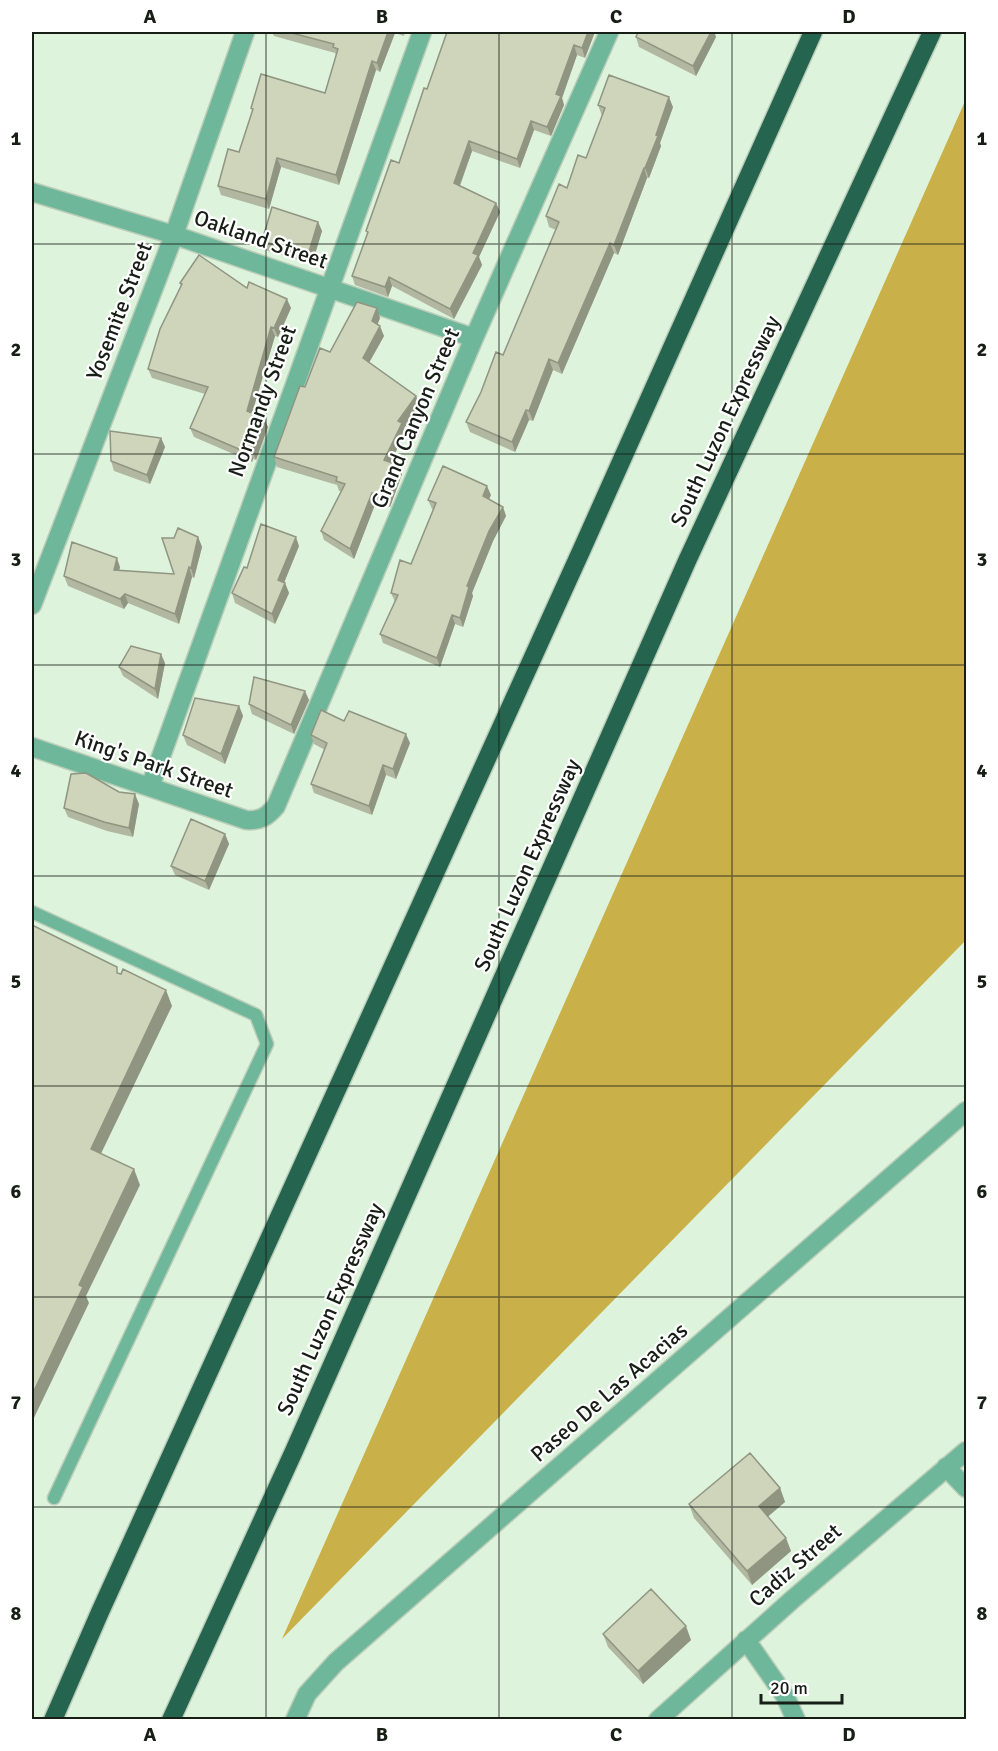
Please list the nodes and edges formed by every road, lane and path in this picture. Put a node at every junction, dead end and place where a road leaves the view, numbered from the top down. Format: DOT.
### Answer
graph roads {
  1 [pos="245,32"];
  2 [pos="422,32"];
  3 [pos="609,32"];
  4 [pos="813,32"];
  5 [pos="932,32"];
  6 [pos="32,192"];
  7 [pos="174,235"];
  8 [pos="329,287"];
  9 [pos="474,338"];
  10 [pos="32,605"];
  11 [pos="32,747"];
  12 [pos="150,787"];
  13 [pos="262,819"];
  14 [pos="32,912"];
  15 [pos="966,1111"];
  16 [pos="966,1450"];
  17 [pos="946,1467"];
  18 [pos="966,1488"];
  19 [pos="54,1498"];
  20 [pos="746,1640"];
  21 [pos="53,1719"];
  22 [pos="171,1719"];
  23 [pos="295,1719"];
  24 [pos="658,1719"];
  25 [pos="796,1719"];
  1 -- 7 [label="street, Yosemite Street"];
  2 -- 8 [label="street, Normandy Street"];
  3 -- 9 [label="street, Grand Canyon Street"];
  4 -- 21 [label="highway"];
  5 -- 22 [label="highway, South Luzon Expressway"];
  6 -- 7 [label="street, Oakland Street"];
  7 -- 8 [label="street, Oakland Street"];
  7 -- 10 [label="street, Yosemite Street"];
  8 -- 9 [label="street, Oakland Street"];
  8 -- 12 [label="street, Normandy Street"];
  9 -- 13 [label="street, Grand Canyon Street"];
  11 -- 12 [label="street, King's Park Street"];
  12 -- 13 [label="street, King's Park Street"];
  14 -- 19 [label="lane"];
  15 -- 23 [label="street, Paseo De Las Acacias"];
  16 -- 17 [label="street, Cadiz Street"];
  17 -- 18 [label="street"];
  17 -- 20 [label="street, Cadiz Street"];
  20 -- 24 [label="street, Cadiz Street"];
  20 -- 25 [label="street"];
}
